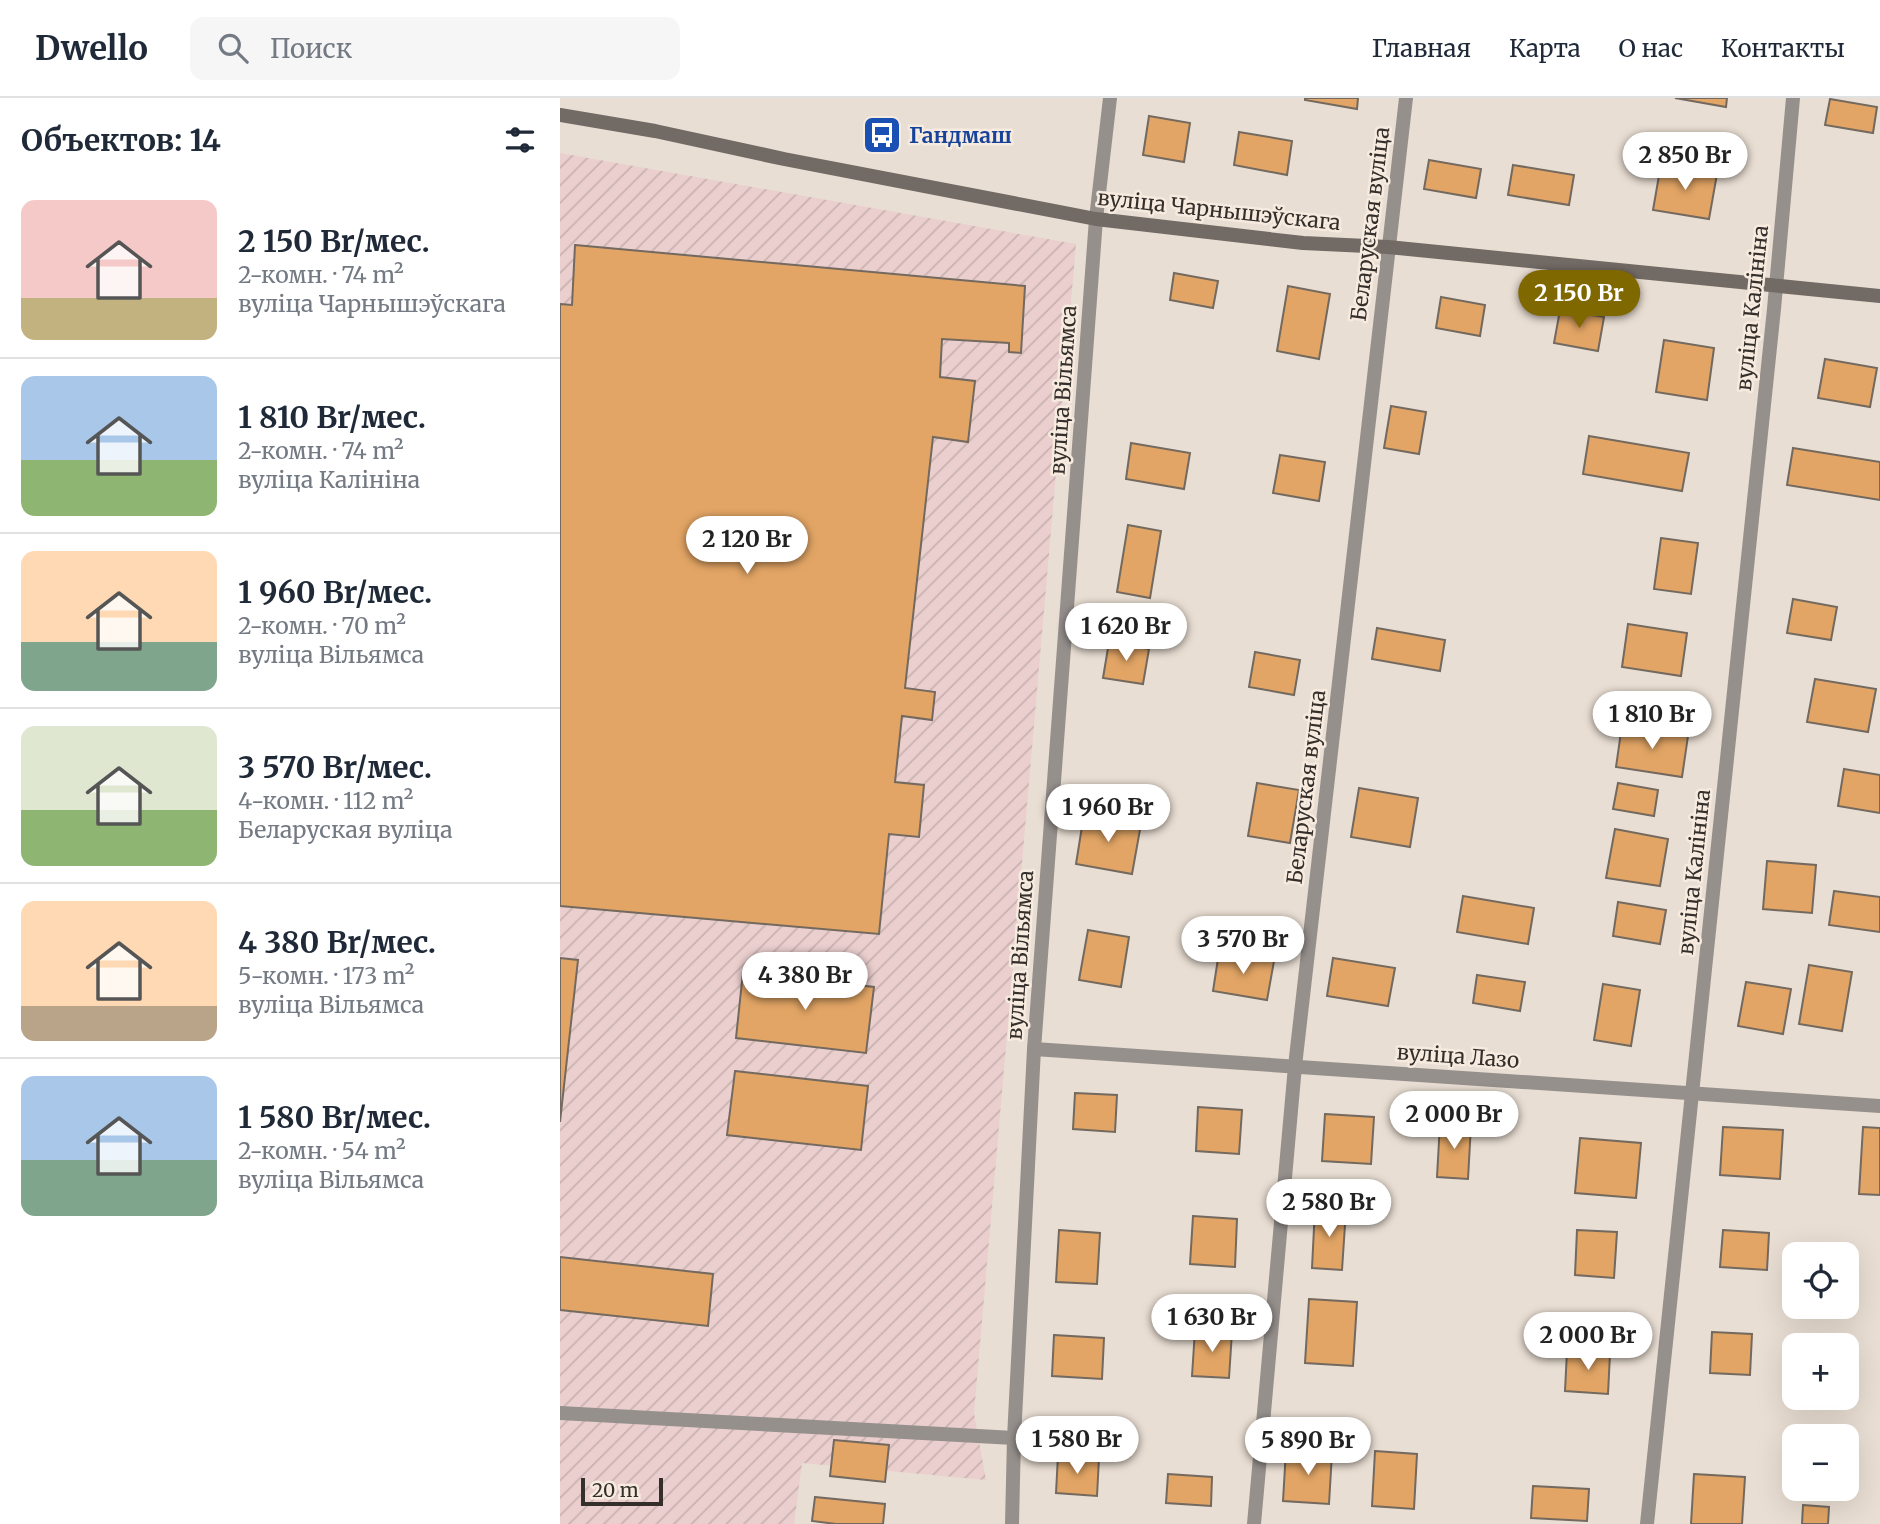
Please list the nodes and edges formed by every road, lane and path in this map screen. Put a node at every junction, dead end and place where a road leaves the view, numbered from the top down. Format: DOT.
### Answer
graph roads {
  1 [pos="1110,98"];
  2 [pos="1406,98"];
  3 [pos="1793,98"];
  4 [pos="560,115"];
  5 [pos="1096,219"];
  6 [pos="1388,247"];
  7 [pos="1776,285"];
  8 [pos="1880,296"];
  9 [pos="1034,1049"];
  10 [pos="1295,1066"];
  11 [pos="1692,1092"];
  12 [pos="1880,1106"];
  13 [pos="560,1413"];
  14 [pos="1014,1437"];
  15 [pos="1012,1524"];
  16 [pos="1254,1524"];
  17 [pos="1647,1524"];
  1 -- 5 [label="street, вуліца Вільямса"];
  2 -- 6 [label="street, Беларуская вуліца"];
  3 -- 7 [label="street, вуліца Калініна"];
  4 -- 5 [label="main road, вуліца Чарнышэўскага"];
  5 -- 6 [label="main road, вуліца Чарнышэўскага"];
  5 -- 9 [label="street, вуліца Вільямса"];
  6 -- 7 [label="main road, вуліца Чарнышэўскага"];
  6 -- 10 [label="street, Беларуская вуліца"];
  7 -- 8 [label="main road, вуліца Чарнышэўскага"];
  7 -- 11 [label="street, вуліца Калініна"];
  9 -- 10 [label="street, вуліца Лазо"];
  9 -- 14 [label="street, вуліца Вільямса"];
  10 -- 11 [label="street, вуліца Лазо"];
  10 -- 16 [label="street, Беларуская вуліца"];
  11 -- 12 [label="street, вуліца Лазо"];
  11 -- 17 [label="street, вуліца Калініна"];
  13 -- 14 [label="street"];
  14 -- 15 [label="street, вуліца Вільямса"];
}
